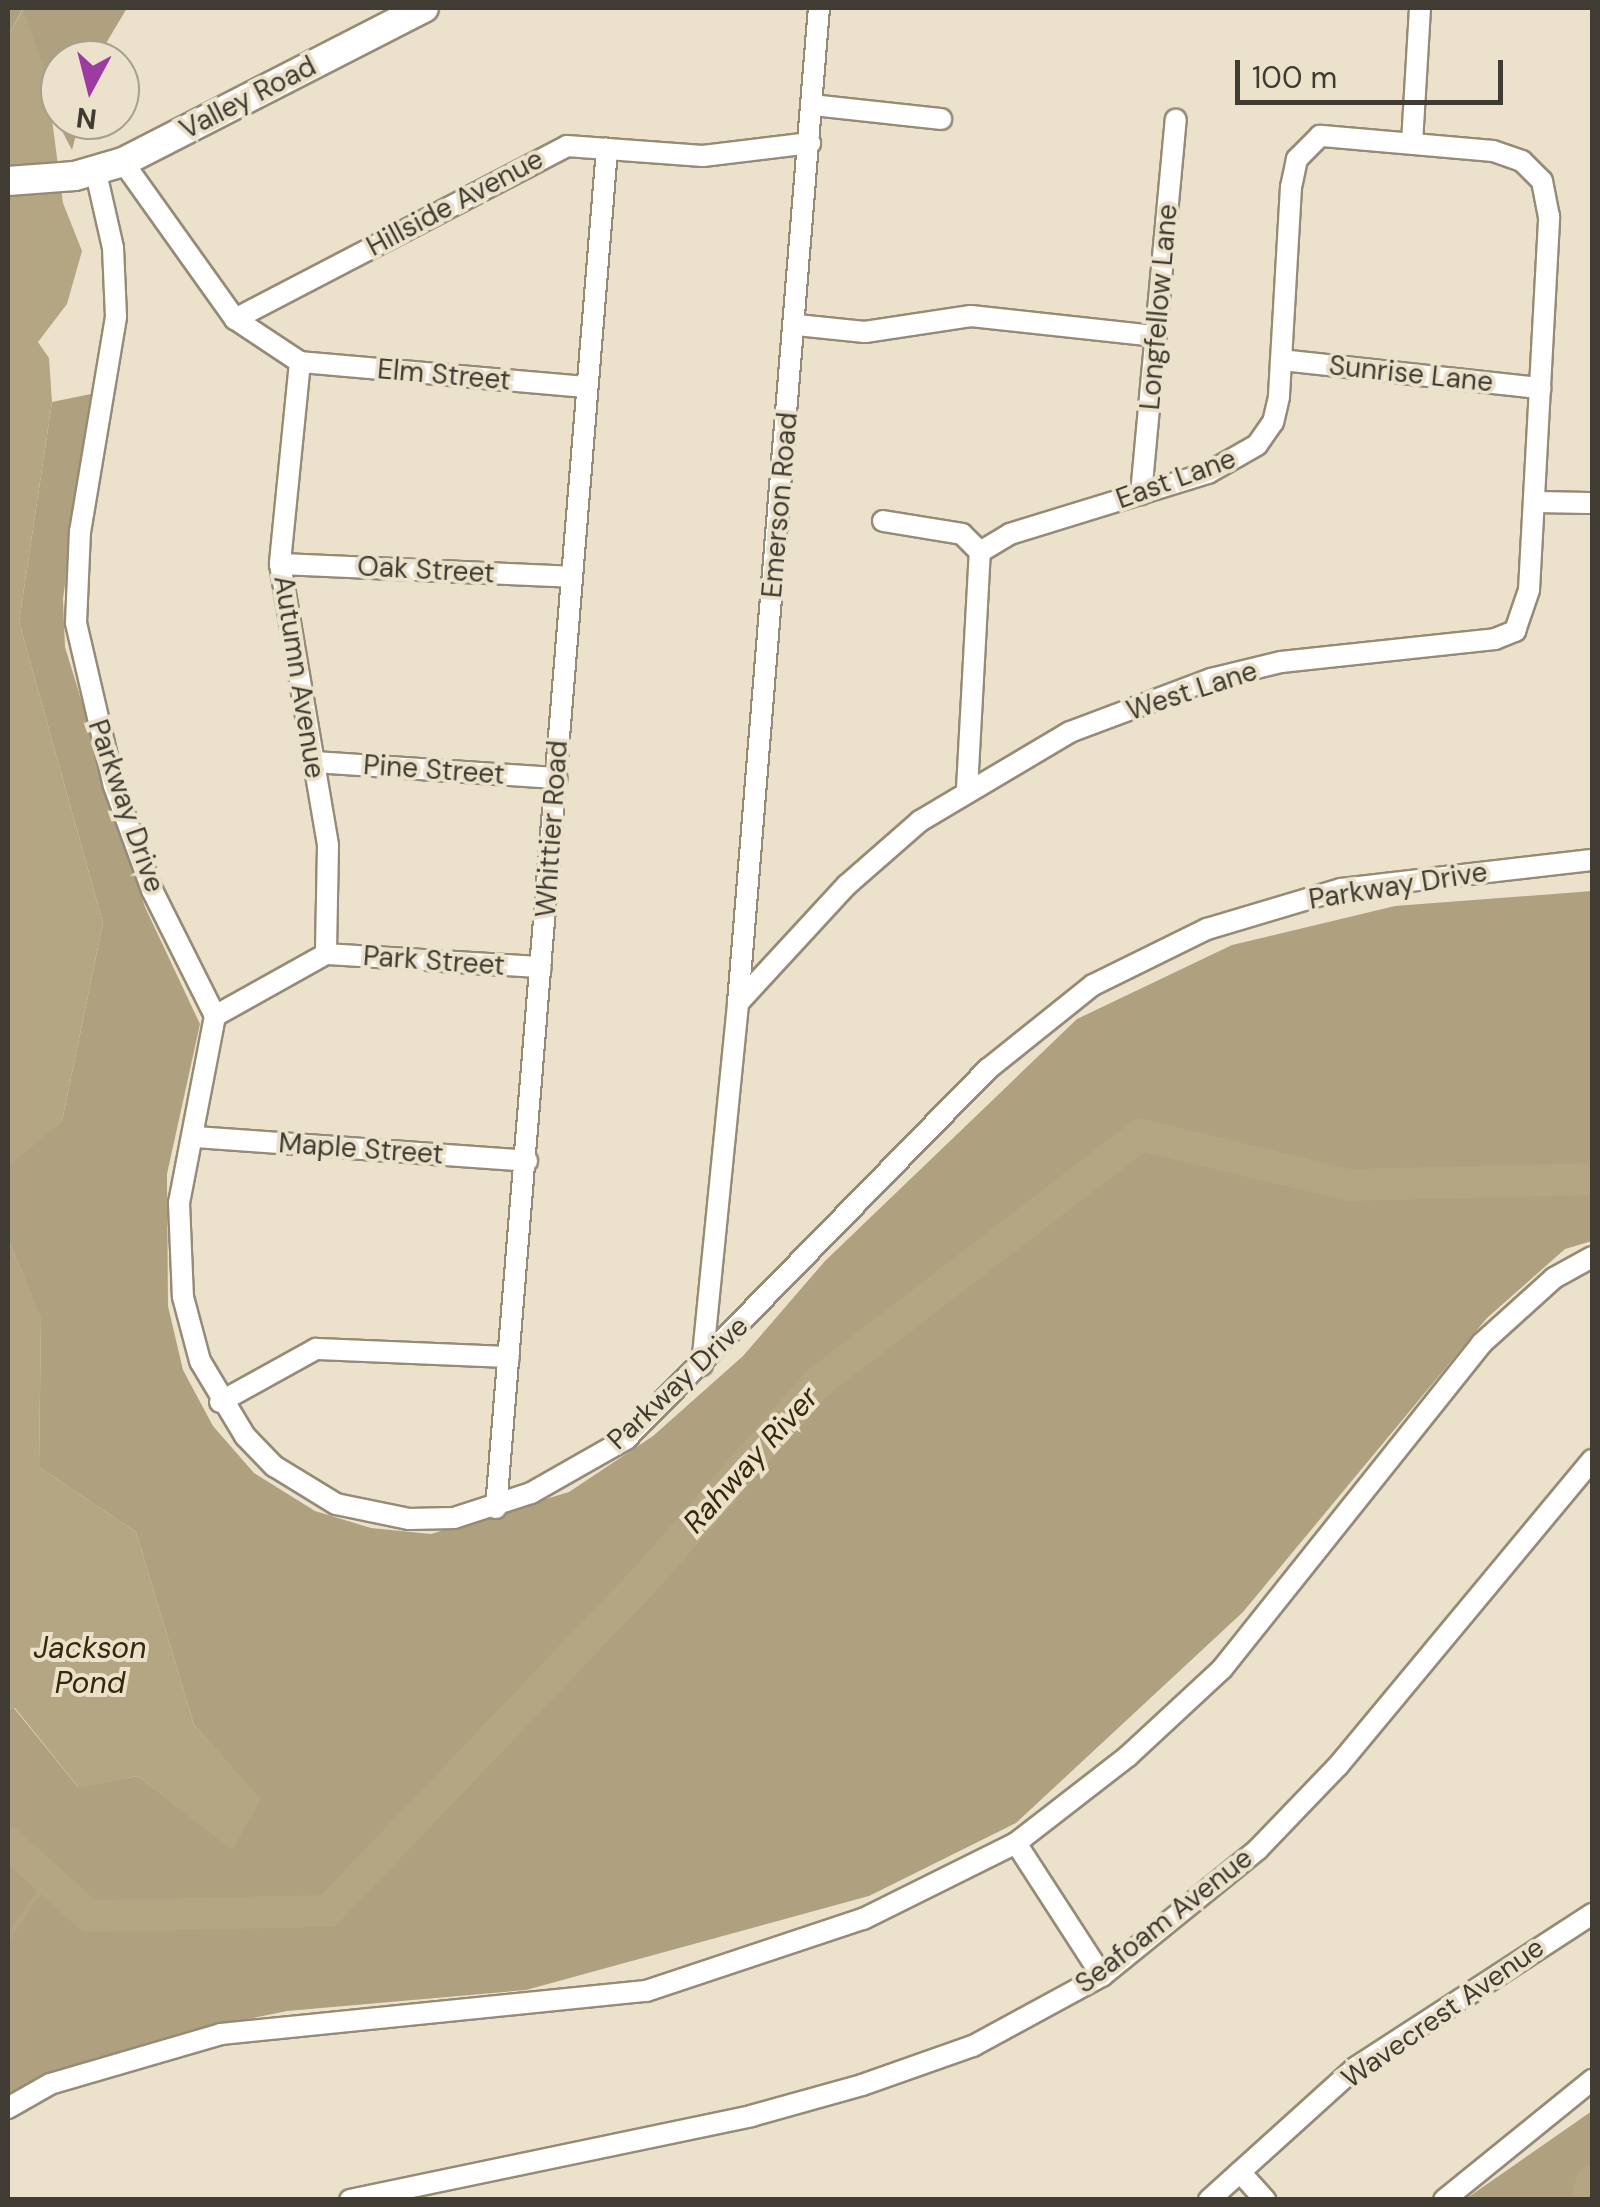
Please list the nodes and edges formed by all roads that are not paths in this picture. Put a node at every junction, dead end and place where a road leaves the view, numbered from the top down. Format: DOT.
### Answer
graph roads {
  1 [pos="424,8"];
  2 [pos="819,8"];
  3 [pos="1420,8"];
  4 [pos="812,105"];
  5 [pos="941,119"];
  6 [pos="1176,120"];
  7 [pos="810,143"];
  8 [pos="1412,143"];
  9 [pos="607,149"];
  10 [pos="123,162"];
  11 [pos="85,174"];
  12 [pos="8,181"];
  13 [pos="235,319"];
  14 [pos="796,325"];
  15 [pos="1156,336"];
  16 [pos="1281,360"];
  17 [pos="300,362"];
  18 [pos="588,387"];
  19 [pos="1540,388"];
  20 [pos="1142,494"];
  21 [pos="1534,502"];
  22 [pos="1592,503"];
  23 [pos="882,521"];
  24 [pos="980,552"];
  25 [pos="280,564"];
  26 [pos="572,577"];
  27 [pos="312,762"];
  28 [pos="556,778"];
  29 [pos="967,789"];
  30 [pos="1592,860"];
  31 [pos="326,954"];
  32 [pos="541,967"];
  33 [pos="738,1003"];
  34 [pos="214,1016"];
  35 [pos="194,1137"];
  36 [pos="527,1161"];
  37 [pos="1592,1257"];
  38 [pos="509,1358"];
  39 [pos="702,1365"];
  40 [pos="220,1402"];
  41 [pos="1592,1460"];
  42 [pos="496,1508"];
  43 [pos="1016,1843"];
  44 [pos="1592,1914"];
  45 [pos="1102,1976"];
  46 [pos="1592,2080"];
  47 [pos="8,2108"];
  48 [pos="1240,2172"];
  49 [pos="350,2200"];
  50 [pos="1210,2200"];
  51 [pos="1265,2200"];
  52 [pos="1444,2200"];
  1 -- 10 [label="street, Valley Road"];
  2 -- 4 [label="street, Emerson Road"];
  3 -- 8 [label="street"];
  4 -- 5 [label="street"];
  4 -- 7 [label="street, Emerson Road"];
  6 -- 15 [label="street, Longfellow Lane"];
  7 -- 9 [label="street, Hillside Avenue"];
  7 -- 14 [label="street, Emerson Road"];
  8 -- 16 [label="street, East Lane"];
  8 -- 19 [label="street, West Lane"];
  9 -- 13 [label="street, Hillside Avenue"];
  9 -- 18 [label="street, Whittier Road"];
  10 -- 11 [label="street, Valley Road"];
  10 -- 13 [label="street"];
  11 -- 12 [label="street, Valley Road"];
  11 -- 34 [label="street, Parkway Drive"];
  13 -- 17 [label="street"];
  14 -- 15 [label="street"];
  14 -- 33 [label="street, Emerson Road"];
  15 -- 20 [label="street, Longfellow Lane"];
  16 -- 19 [label="street, Sunrise Lane"];
  16 -- 20 [label="street, East Lane"];
  17 -- 18 [label="street, Elm Street"];
  17 -- 25 [label="street, Autumn Avenue"];
  18 -- 26 [label="street, Whittier Road"];
  19 -- 21 [label="street, West Lane"];
  20 -- 24 [label="street, East Lane"];
  21 -- 22 [label="street"];
  21 -- 29 [label="street, West Lane"];
  23 -- 24 [label="street"];
  24 -- 29 [label="street"];
  25 -- 26 [label="street, Oak Street"];
  25 -- 27 [label="street, Autumn Avenue"];
  26 -- 28 [label="street, Whittier Road"];
  27 -- 28 [label="street, Pine Street"];
  27 -- 31 [label="street, Autumn Avenue"];
  28 -- 32 [label="street, Whittier Road"];
  29 -- 33 [label="street, West Lane"];
  30 -- 39 [label="street, Parkway Drive"];
  31 -- 32 [label="street, Park Street"];
  31 -- 34 [label="street"];
  32 -- 36 [label="street, Whittier Road"];
  33 -- 39 [label="street"];
  34 -- 35 [label="street, Parkway Drive"];
  35 -- 36 [label="street, Maple Street"];
  35 -- 40 [label="street, Parkway Drive"];
  36 -- 38 [label="street, Whittier Road"];
  37 -- 43 [label="street"];
  38 -- 40 [label="street"];
  38 -- 42 [label="street, Whittier Road"];
  39 -- 42 [label="street, Parkway Drive"];
  40 -- 42 [label="street, Parkway Drive"];
  41 -- 45 [label="street, Seafoam Avenue"];
  43 -- 45 [label="street"];
  43 -- 47 [label="street"];
  44 -- 48 [label="street, Wavecrest Avenue"];
  45 -- 49 [label="street, Seafoam Avenue"];
  46 -- 52 [label="street"];
  48 -- 50 [label="street, Wavecrest Avenue"];
  48 -- 51 [label="street"];
}
